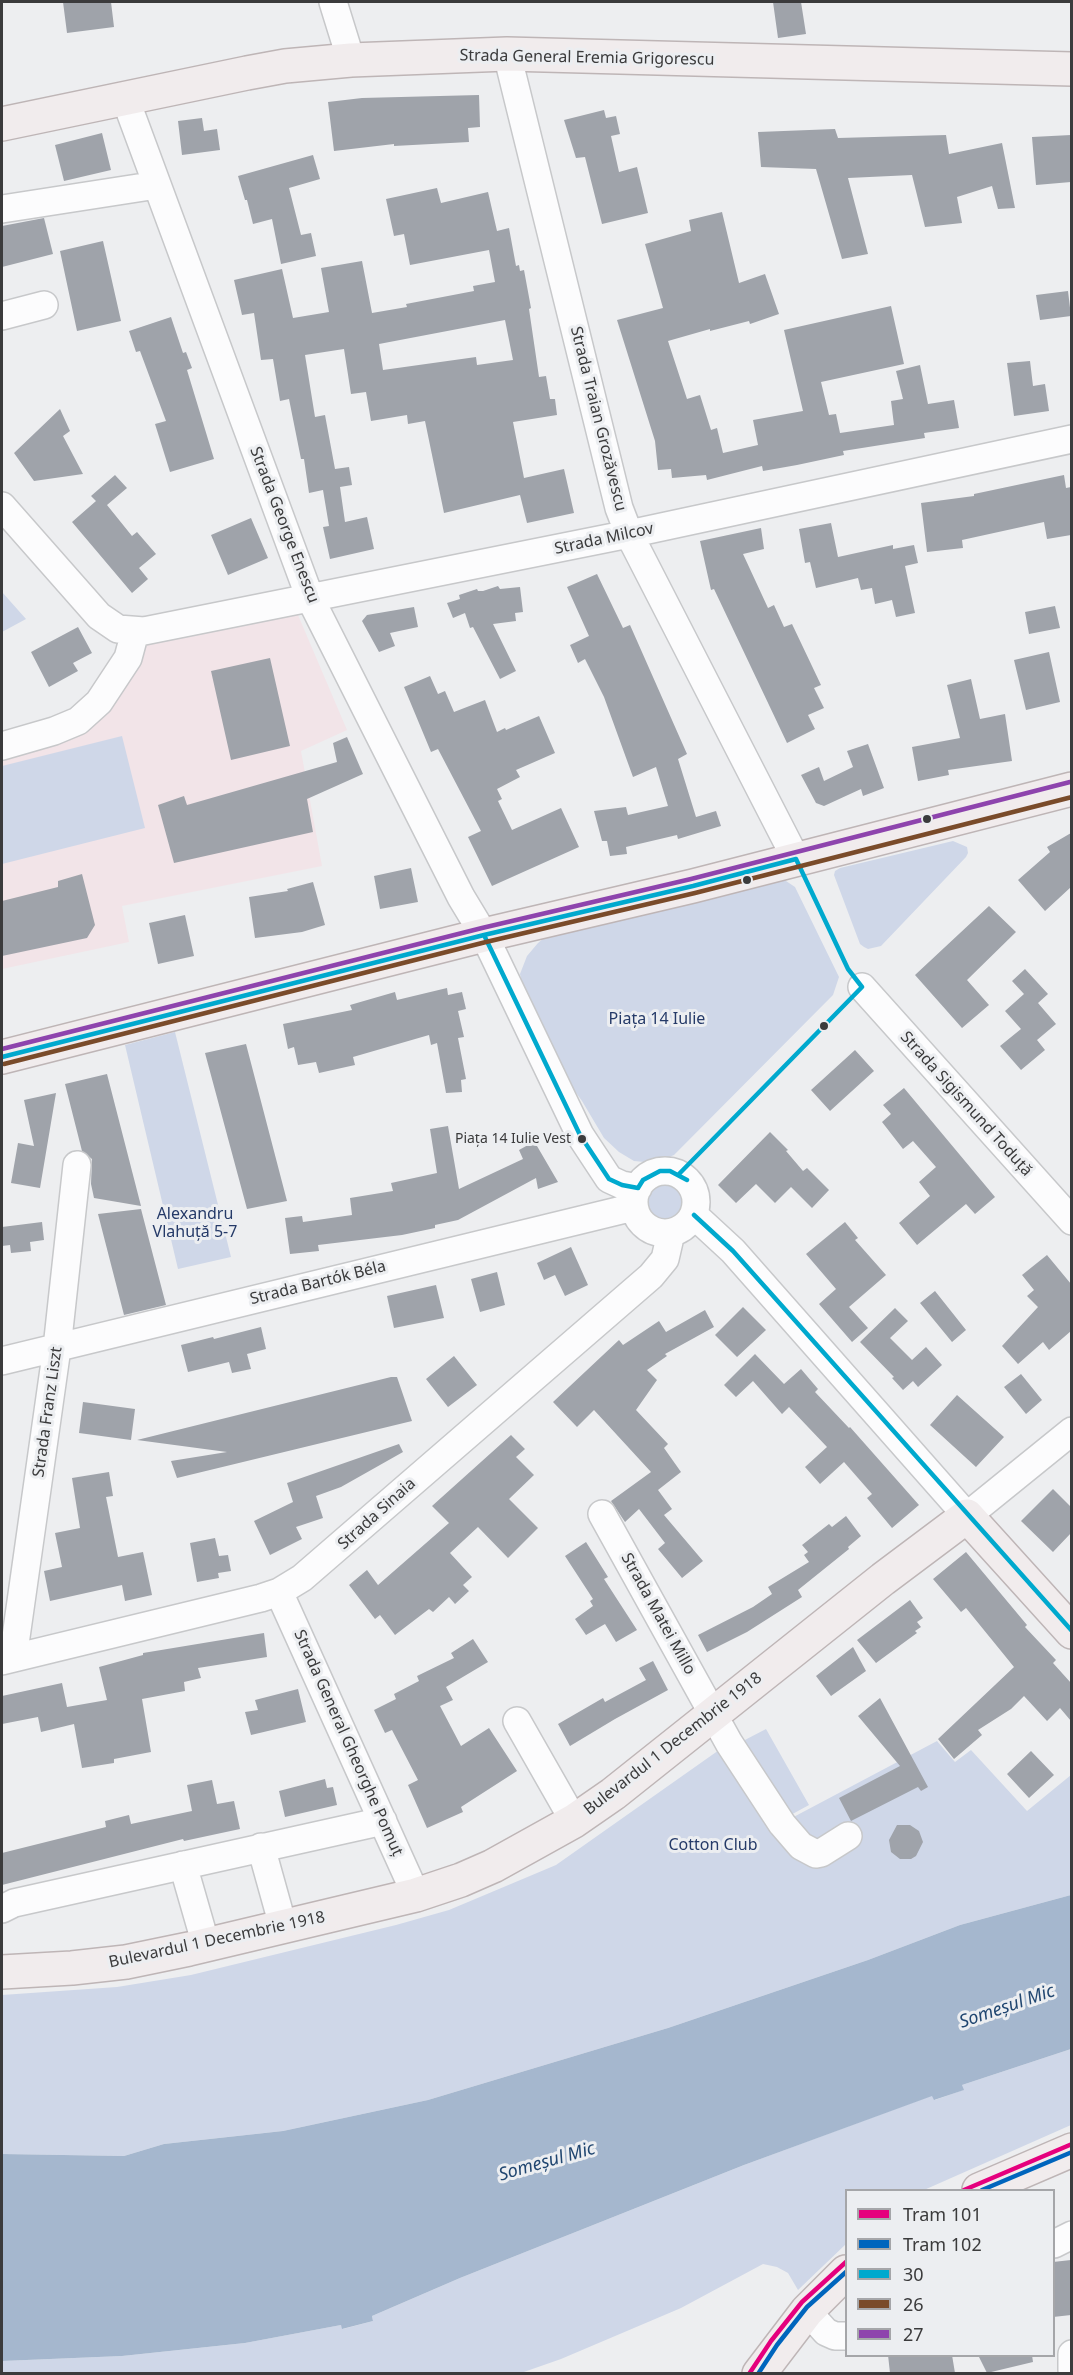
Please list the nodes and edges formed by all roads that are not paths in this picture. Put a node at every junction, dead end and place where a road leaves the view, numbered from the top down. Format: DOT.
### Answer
graph roads {
  1 [pos="333,2"];
  2 [pos="507,54"];
  3 [pos="351,60"];
  4 [pos="1071,69"];
  5 [pos="125,98"];
  6 [pos="2,124"];
  7 [pos="157,185"];
  8 [pos="2,209"];
  9 [pos="44,305"];
  10 [pos="2,316"];
  11 [pos="1071,439"];
  12 [pos="2,506"];
  13 [pos="629,534"];
  14 [pos="310,598"];
  15 [pos="135,632"];
  16 [pos="2,746"];
  17 [pos="1058,792"];
  18 [pos="796,859"];
  19 [pos="484,935"];
  20 [pos="862,987"];
  21 [pos="2,1057"];
  22 [pos="77,1165"];
  23 [pos="636,1198"];
  24 [pos="694,1215"];
  25 [pos="1071,1221"];
  26 [pos="671,1233"];
  27 [pos="57,1347"];
  28 [pos="2,1361"];
  29 [pos="1071,1431"];
  30 [pos="602,1514"];
  31 [pos="967,1516"];
  32 [pos="279,1592"];
  33 [pos="1071,1632"];
  34 [pos="8,1660"];
  35 [pos="714,1713"];
  36 [pos="518,1721"];
  37 [pos="383,1821"];
  38 [pos="574,1821"];
  39 [pos="848,1836"];
  40 [pos="261,1847"];
  41 [pos="183,1865"];
  42 [pos="416,1894"];
  43 [pos="2,1909"];
  44 [pos="283,1926"];
  45 [pos="206,1945"];
  46 [pos="2,1972"];
  47 [pos="1071,2151"];
  48 [pos="981,2189"];
  49 [pos="1071,2235"];
  50 [pos="1055,2243"];
  51 [pos="845,2273"];
  52 [pos="807,2311"];
  53 [pos="845,2336"];
  54 [pos="1071,2354"];
  55 [pos="782,2359"];
  56 [pos="1071,2370"];
  57 [pos="759,2373"];
  1 -- 3 [label="street"];
  2 -- 3 [label="main road, Strada General Eremia Grigorescu"];
  2 -- 4 [label="main road, Strada General Eremia Grigorescu"];
  2 -- 13 [label="street, Strada Traian Grozăvescu"];
  3 -- 5 [label="main road, Strada General Eremia Grigorescu"];
  5 -- 6 [label="main road, Strada General Eremia Grigorescu"];
  5 -- 7 [label="street, Strada George Enescu"];
  7 -- 8 [label="street"];
  7 -- 14 [label="street, Strada George Enescu"];
  9 -- 10 [label="street"];
  11 -- 13 [label="street, Strada Milcov"];
  12 -- 15 [label="street"];
  13 -- 14 [label="street, Strada Milcov"];
  13 -- 18 [label="street, Strada Traian Grozăvescu"];
  14 -- 15 [label="street, Strada Milcov"];
  14 -- 19 [label="street, Strada George Enescu"];
  15 -- 16 [label="street"];
  17 -- 18 [label="main road"];
  18 -- 19 [label="main road"];
  19 -- 21 [label="main road"];
  19 -- 23 [label="street"];
  20 -- 25 [label="street, Strada Sigismund Toduță"];
  22 -- 27 [label="street, Strada Franz Liszt"];
  23 -- 24 [label="street"];
  23 -- 26 [label="street"];
  23 -- 27 [label="street, Strada Bartók Béla"];
  24 -- 26 [label="street"];
  24 -- 31 [label="street"];
  26 -- 32 [label="street, Strada Sinaia"];
  27 -- 28 [label="street, Strada Bartók Béla"];
  27 -- 34 [label="street, Strada Franz Liszt"];
  29 -- 31 [label="street, Bulevardul 1 Decembrie 1918"];
  30 -- 35 [label="street, Strada Matei Millo"];
  31 -- 33 [label="main road"];
  31 -- 35 [label="main road, Bulevardul 1 Decembrie 1918"];
  32 -- 34 [label="street, Strada Sinaia"];
  32 -- 37 [label="street, Strada General Gheorghe Pomuț"];
  35 -- 38 [label="main road, Bulevardul 1 Decembrie 1918"];
  35 -- 39 [label="street, Strada Matei Millo"];
  36 -- 38 [label="street"];
  37 -- 40 [label="street"];
  37 -- 42 [label="street, Strada General Gheorghe Pomuț"];
  38 -- 42 [label="main road, Bulevardul 1 Decembrie 1918"];
  40 -- 41 [label="street"];
  40 -- 44 [label="street"];
  41 -- 43 [label="street"];
  41 -- 45 [label="street"];
  42 -- 44 [label="main road, Bulevardul 1 Decembrie 1918"];
  44 -- 45 [label="main road, Bulevardul 1 Decembrie 1918"];
  45 -- 46 [label="main road, Bulevardul 1 Decembrie 1918"];
  47 -- 48 [label="main road"];
  49 -- 50 [label="street"];
  51 -- 52 [label="main road"];
  52 -- 53 [label="street"];
  52 -- 55 [label="main road"];
  54 -- 56 [label="street"];
  55 -- 57 [label="main road"];
}
